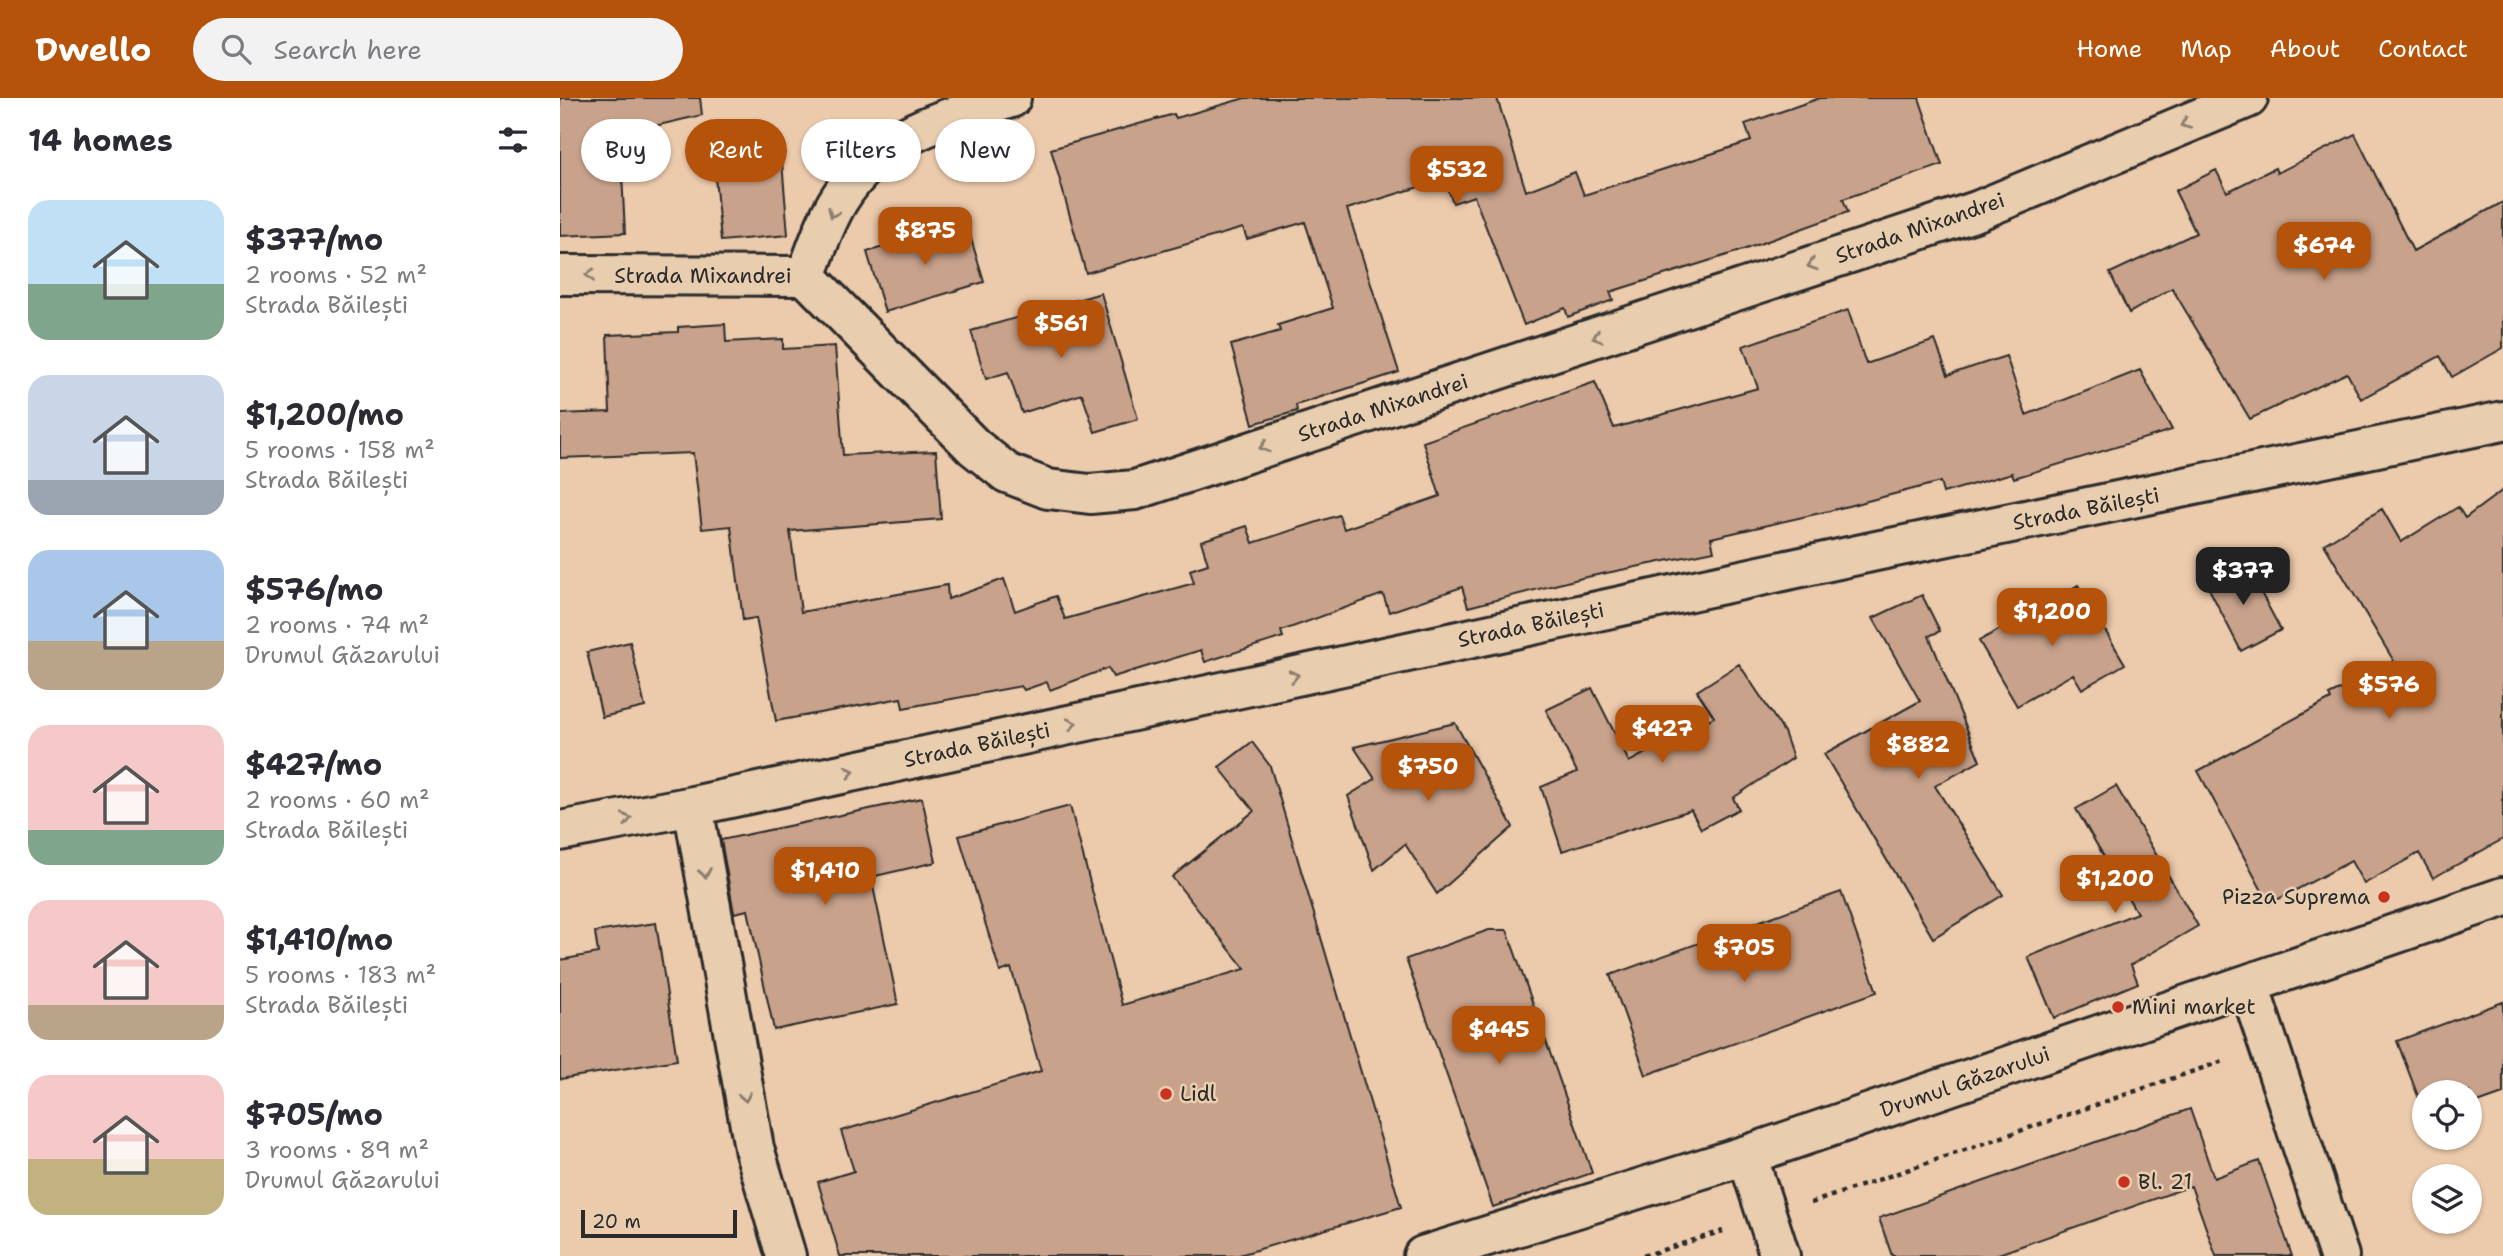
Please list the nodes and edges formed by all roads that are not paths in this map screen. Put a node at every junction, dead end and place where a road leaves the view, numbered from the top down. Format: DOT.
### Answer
graph roads {
  1 [pos="1010,98"];
  2 [pos="2248,98"];
  3 [pos="560,275"];
  4 [pos="806,276"];
  5 [pos="2503,421"];
  6 [pos="693,806"];
  7 [pos="560,831"];
  8 [pos="2503,897"];
  9 [pos="2249,986"];
  10 [pos="1747,1155"];
  11 [pos="786,1256"];
  12 [pos="1423,1256"];
  13 [pos="1780,1256"];
  14 [pos="2339,1256"];
  1 -- 4 [label="street, one-way"];
  2 -- 4 [label="street, Strada Mixandrei, one-way"];
  4 -- 3 [label="street, Strada Mixandrei, one-way"];
  6 -- 5 [label="street, Strada Băilești, one-way"];
  7 -- 6 [label="street, Strada Băilești, one-way"];
  6 -- 11 [label="street, one-way"];
  8 -- 9 [label="street, Drumul Găzarului"];
  9 -- 10 [label="street, Drumul Găzarului"];
  9 -- 14 [label="street"];
  10 -- 12 [label="street, Drumul Găzarului"];
  10 -- 13 [label="street"];
}
